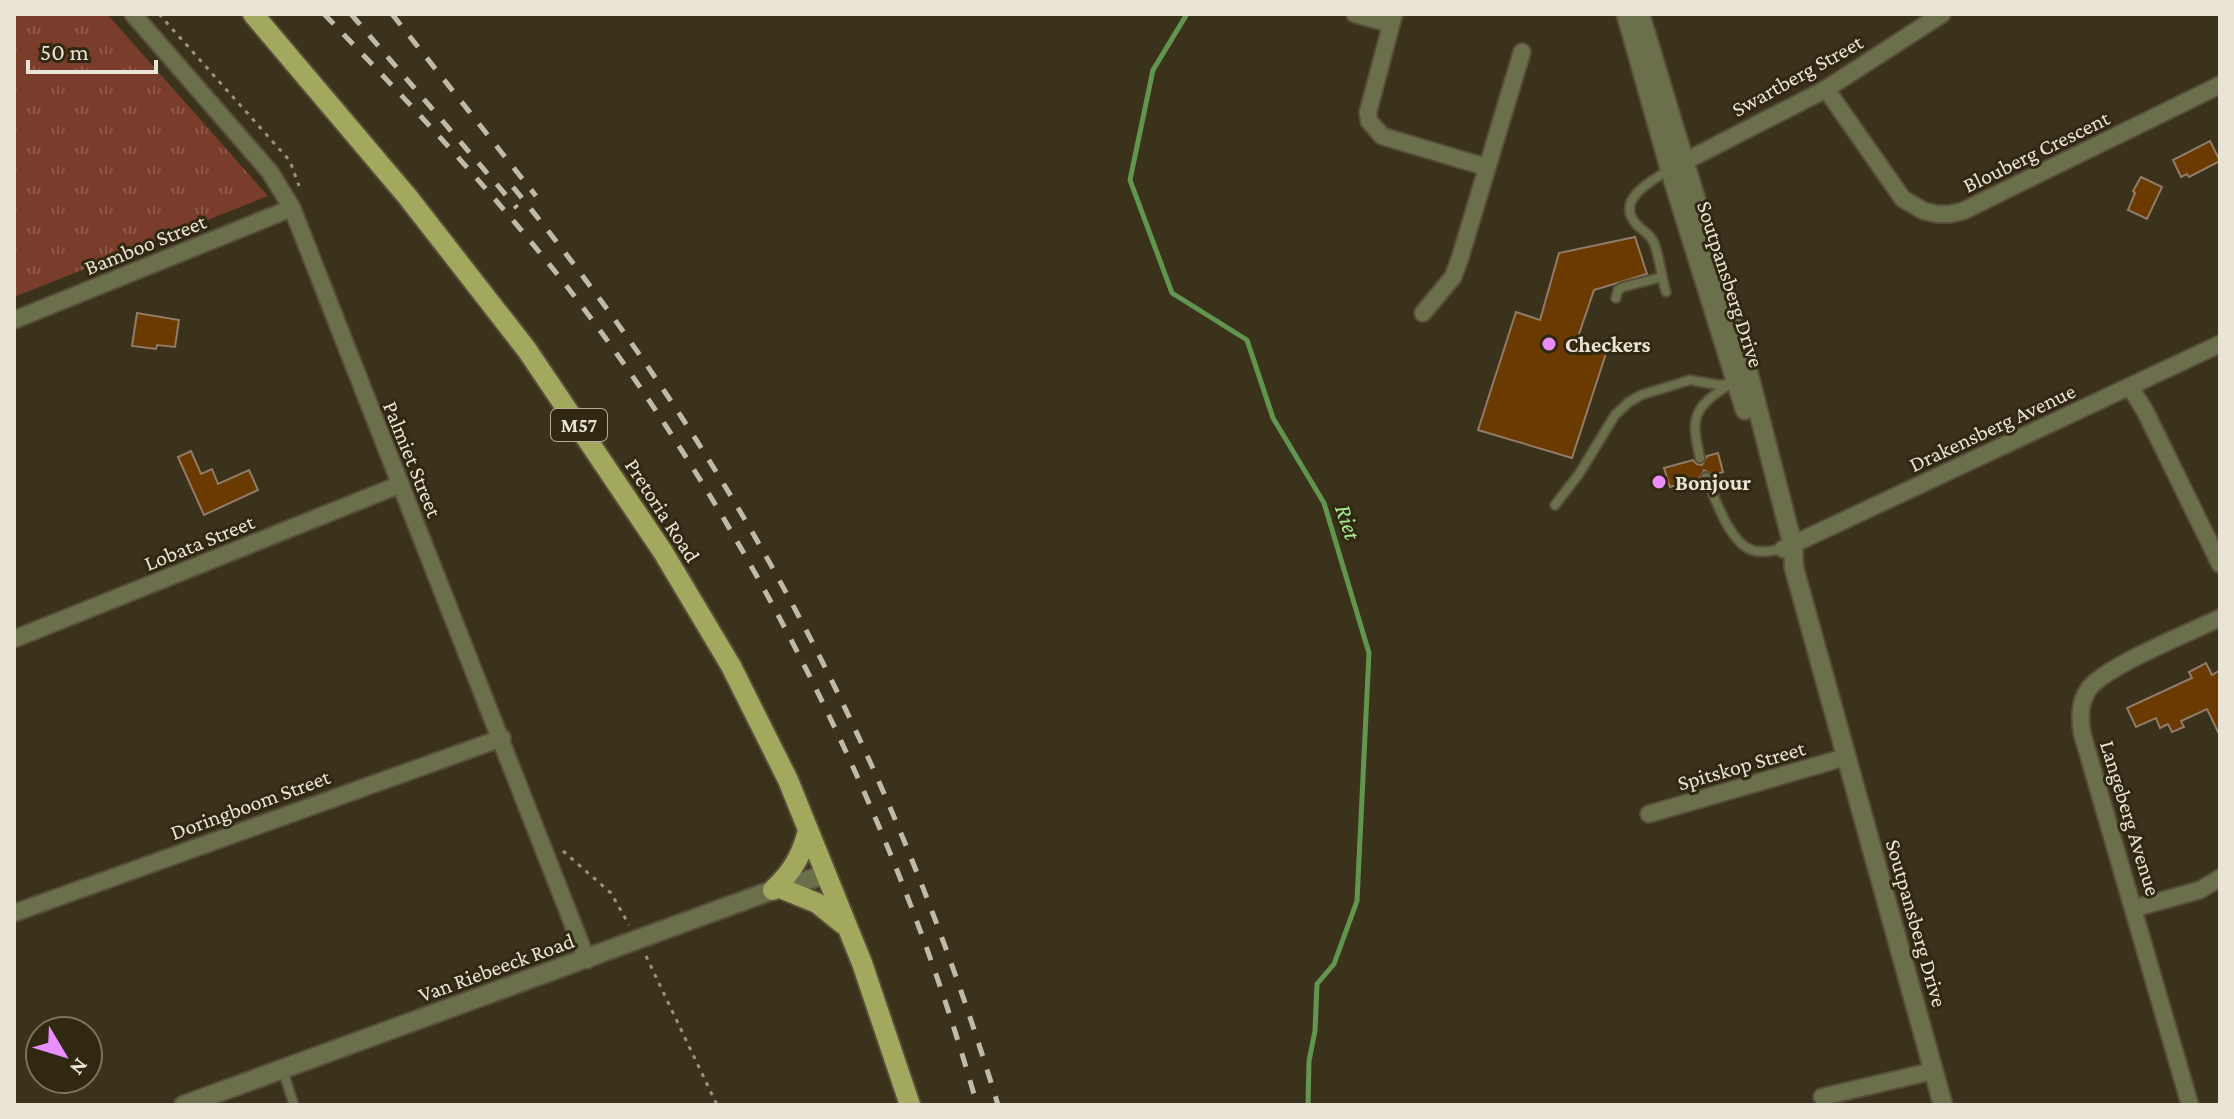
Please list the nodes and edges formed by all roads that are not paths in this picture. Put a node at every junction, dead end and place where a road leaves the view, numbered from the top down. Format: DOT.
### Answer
graph roads {
  1 [pos="133,14"];
  2 [pos="253,14"];
  3 [pos="1355,14"];
  4 [pos="1626,14"];
  5 [pos="1640,14"];
  6 [pos="1931,17"];
  7 [pos="1392,19"];
  8 [pos="1522,52"];
  9 [pos="2220,85"];
  10 [pos="1826,89"];
  11 [pos="1677,165"];
  12 [pos="1486,167"];
  13 [pos="292,208"];
  14 [pos="1662,277"];
  15 [pos="1666,292"];
  16 [pos="1616,298"];
  17 [pos="1423,313"];
  18 [pos="14,320"];
  19 [pos="2220,344"];
  20 [pos="1738,383"];
  21 [pos="2130,387"];
  22 [pos="1700,458"];
  23 [pos="1706,477"];
  24 [pos="399,485"];
  25 [pos="1555,505"];
  26 [pos="1788,547"];
  27 [pos="2220,564"];
  28 [pos="2220,618"];
  29 [pos="14,639"];
  30 [pos="502,738"];
  31 [pos="1846,757"];
  32 [pos="1649,814"];
  33 [pos="808,831"];
  34 [pos="825,875"];
  35 [pos="2220,878"];
  36 [pos="776,889"];
  37 [pos="2135,908"];
  38 [pos="14,913"];
  39 [pos="846,927"];
  40 [pos="587,960"];
  41 [pos="283,1070"];
  42 [pos="1933,1071"];
  43 [pos="1822,1097"];
  44 [pos="184,1105"];
  45 [pos="294,1105"];
  46 [pos="910,1105"];
  47 [pos="1943,1105"];
  48 [pos="2190,1105"];
  1 -- 13 [label="street, Palmiet Street"];
  2 -- 33 [label="main road, Pretoria Road / M57"];
  3 -- 7 [label="street"];
  4 -- 11 [label="street, Soutpansberg Drive"];
  5 -- 11 [label="street, Soutpansberg Drive"];
  6 -- 10 [label="street, Swartberg Street"];
  7 -- 12 [label="street"];
  8 -- 12 [label="street"];
  9 -- 10 [label="street, Blouberg Crescent"];
  10 -- 11 [label="street, Swartberg Street"];
  11 -- 14 [label="lane"];
  11 -- 20 [label="street, Soutpansberg Drive"];
  12 -- 17 [label="street"];
  13 -- 18 [label="street, Bamboo Street"];
  13 -- 24 [label="street, Palmiet Street"];
  14 -- 15 [label="lane"];
  14 -- 16 [label="lane"];
  19 -- 21 [label="street, Drakensberg Avenue"];
  20 -- 22 [label="lane"];
  20 -- 25 [label="lane"];
  20 -- 26 [label="street, Soutpansberg Drive"];
  21 -- 26 [label="street, Drakensberg Avenue"];
  21 -- 27 [label="street"];
  23 -- 26 [label="lane"];
  24 -- 29 [label="street, Lobata Street"];
  24 -- 30 [label="street, Palmiet Street"];
  26 -- 31 [label="street, Soutpansberg Drive"];
  28 -- 37 [label="street, Langeberg Avenue"];
  30 -- 38 [label="street, Doringboom Street"];
  30 -- 40 [label="street, Palmiet Street"];
  31 -- 32 [label="street, Spitskop Street"];
  31 -- 42 [label="street, Soutpansberg Drive"];
  33 -- 34 [label="main road, Pretoria Road / M57"];
  33 -- 36 [label="main road"];
  34 -- 36 [label="street, Van Riebeeck Road"];
  34 -- 39 [label="main road, Pretoria Road / M57"];
  35 -- 37 [label="street"];
  36 -- 39 [label="main road"];
  36 -- 40 [label="street, Van Riebeeck Road"];
  37 -- 48 [label="street, Langeberg Avenue"];
  39 -- 46 [label="main road, Pretoria Road / M57"];
  40 -- 41 [label="street, Van Riebeeck Road"];
  41 -- 44 [label="street, Van Riebeeck Road"];
  41 -- 45 [label="lane"];
  42 -- 43 [label="street"];
  42 -- 47 [label="street, Soutpansberg Drive"];
}
